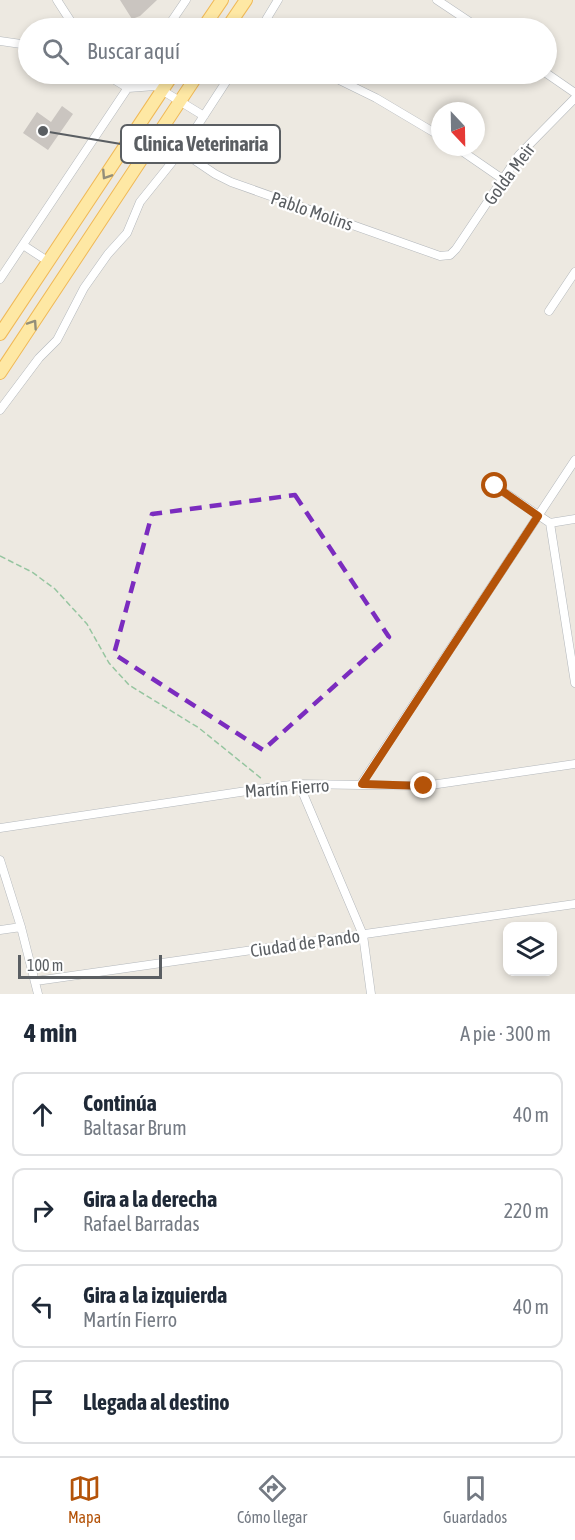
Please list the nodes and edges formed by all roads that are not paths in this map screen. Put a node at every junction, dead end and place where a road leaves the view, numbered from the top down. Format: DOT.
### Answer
graph roads {
  1 [pos="57,0"];
  2 [pos="186,0"];
  3 [pos="222,0"];
  4 [pos="246,0"];
  5 [pos="278,0"];
  6 [pos="437,0"];
  7 [pos="69,18"];
  8 [pos="174,18"];
  9 [pos="210,18"];
  10 [pos="234,18"];
  11 [pos="267,18"];
  12 [pos="464,18"];
  13 [pos="0,41"];
  14 [pos="18,44"];
  15 [pos="557,81"];
  16 [pos="121,84"];
  17 [pos="131,84"];
  18 [pos="156,84"];
  19 [pos="162,84"];
  20 [pos="191,84"];
  21 [pos="225,84"];
  22 [pos="347,84"];
  23 [pos="128,88"];
  24 [pos="158,88"];
  25 [pos="575,93"];
  26 [pos="575,98"];
  27 [pos="179,101"];
  28 [pos="204,116"];
  29 [pos="431,131"];
  30 [pos="181,151"];
  31 [pos="469,156"];
  32 [pos="501,178"];
  33 [pos="23,245"];
  34 [pos="450,255"];
  35 [pos="49,261"];
  36 [pos="575,272"];
  37 [pos="0,279"];
  38 [pos="549,311"];
  39 [pos="0,334"];
  40 [pos="0,373"];
  41 [pos="0,410"];
  42 [pos="575,460"];
  43 [pos="495,486"];
  44 [pos="538,516"];
  45 [pos="575,519"];
  46 [pos="550,524"];
  47 [pos="575,683"];
  48 [pos="575,764"];
  49 [pos="299,784"];
  50 [pos="362,784"];
  51 [pos="0,828"];
  52 [pos="0,860"];
  53 [pos="575,904"];
  54 [pos="21,927"];
  55 [pos="0,930"];
  56 [pos="363,935"];
  57 [pos="36,981"];
  58 [pos="38,994"];
  59 [pos="371,994"];
  1 -- 7 [label="street"];
  2 -- 8 [label="street"];
  3 -- 9 [label="main road"];
  4 -- 10 [label="main road"];
  5 -- 11 [label="street"];
  6 -- 12 [label="street"];
  13 -- 14 [label="street"];
  15 -- 25 [label="street"];
  16 -- 23 [label="street"];
  17 -- 23 [label="street"];
  18 -- 24 [label="street"];
  19 -- 24 [label="main road"];
  20 -- 27 [label="main road"];
  21 -- 28 [label="street"];
  22 -- 29 [label="street"];
  23 -- 24 [label="street"];
  23 -- 33 [label="street"];
  24 -- 27 [label="street"];
  24 -- 35 [label="main road, one-way"];
  26 -- 32 [label="street, Golda Meir"];
  27 -- 28 [label="street"];
  40 -- 27 [label="main road, one-way"];
  28 -- 30 [label="street"];
  30 -- 34 [label="street, Pablo Molins"];
  30 -- 41 [label="street"];
  31 -- 32 [label="street"];
  32 -- 34 [label="street, Golda Meir"];
  33 -- 35 [label="street"];
  33 -- 37 [label="street"];
  35 -- 39 [label="main road"];
  36 -- 38 [label="street"];
  42 -- 44 [label="street"];
  43 -- 44 [label="street"];
  44 -- 46 [label="street"];
  44 -- 50 [label="street"];
  45 -- 46 [label="street"];
  46 -- 47 [label="street"];
  48 -- 50 [label="street, Martín Fierro"];
  49 -- 50 [label="street, Martín Fierro"];
  49 -- 51 [label="street, Martín Fierro"];
  49 -- 56 [label="street"];
  52 -- 54 [label="street"];
  53 -- 56 [label="street, Ciudad de Pando"];
  54 -- 55 [label="street"];
  54 -- 57 [label="street"];
  56 -- 57 [label="street, Ciudad de Pando"];
  56 -- 59 [label="street"];
  57 -- 58 [label="street"];
}
